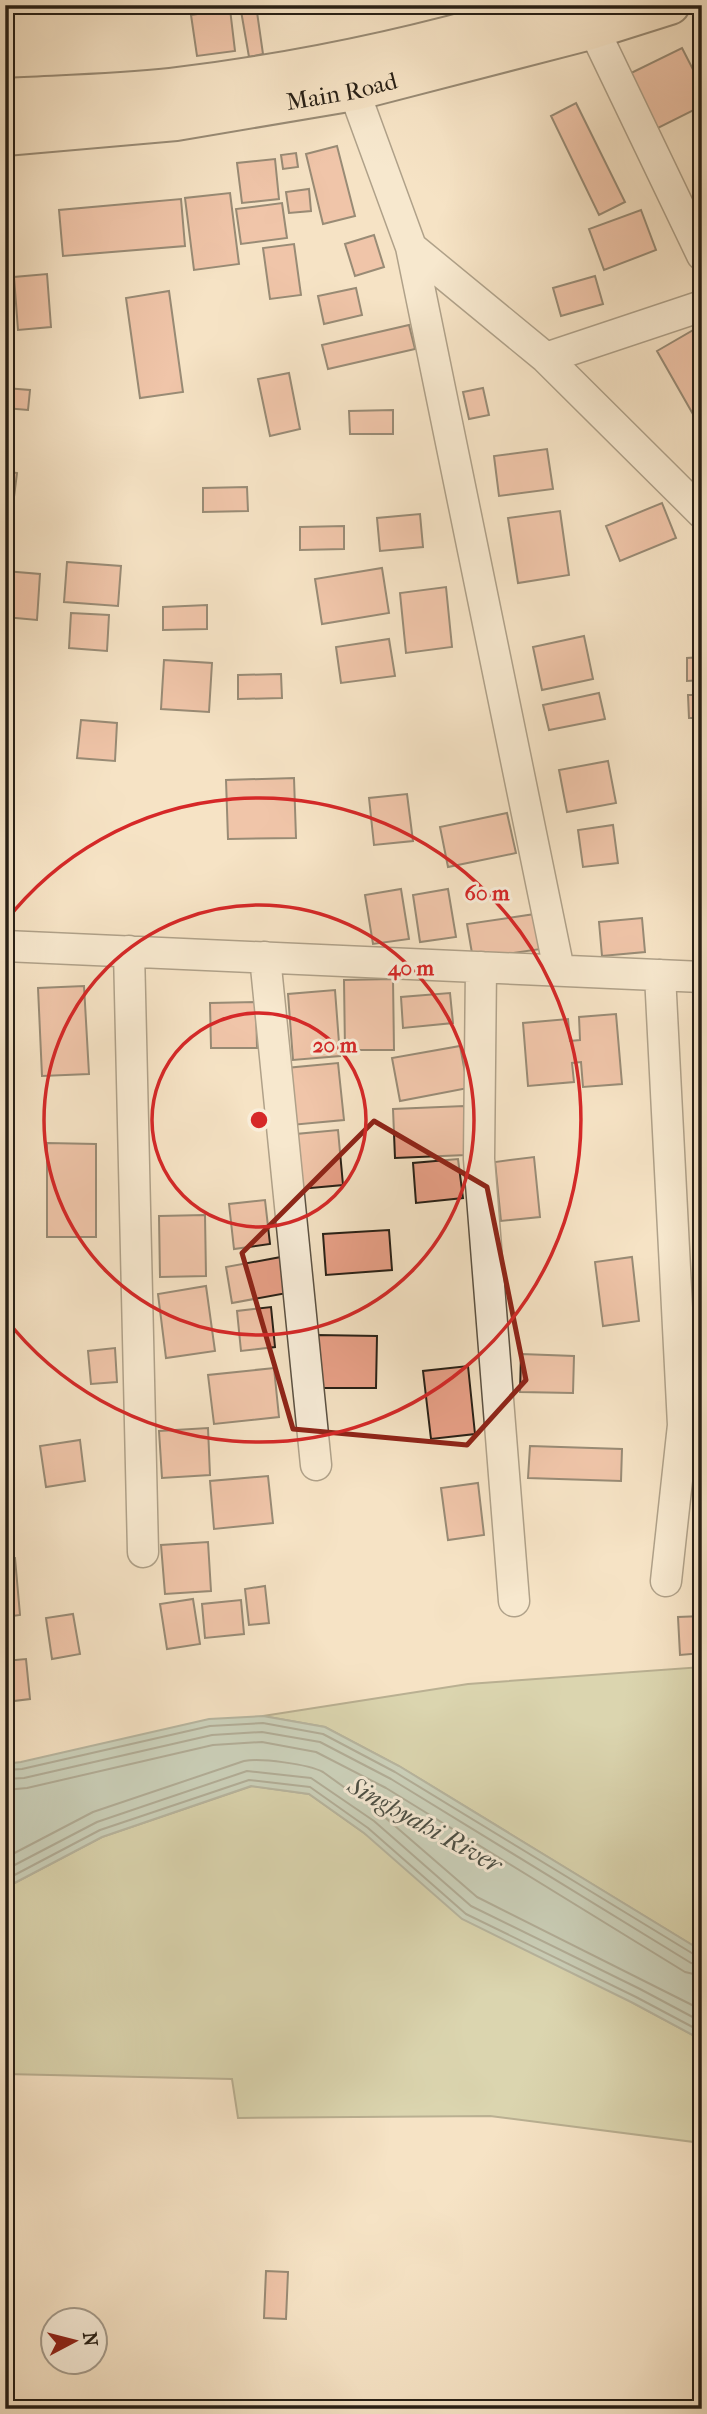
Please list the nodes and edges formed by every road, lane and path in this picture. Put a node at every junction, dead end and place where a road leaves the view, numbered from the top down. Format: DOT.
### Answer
graph roads {
  1 [pos="557,5"];
  2 [pos="670,5"];
  3 [pos="588,17"];
  4 [pos="354,91"];
  5 [pos="5,98"];
  6 [pos="5,136"];
  7 [pos="411,247"];
  8 [pos="702,255"];
  9 [pos="702,306"];
  10 [pos="545,358"];
  11 [pos="702,513"];
  12 [pos="5,946"];
  13 [pos="129,951"];
  14 [pos="265,957"];
  15 [pos="481,967"];
  16 [pos="559,970"];
  17 [pos="660,975"];
  18 [pos="702,977"];
  19 [pos="316,1465"];
  20 [pos="143,1552"];
  21 [pos="666,1581"];
  22 [pos="514,1601"];
  1 -- 5 [label="main road, Main Road"];
  2 -- 3 [label="main road, Main Road"];
  3 -- 4 [label="main road, Main Road"];
  3 -- 8 [label="street"];
  4 -- 6 [label="main road, Main Road"];
  4 -- 7 [label="street"];
  7 -- 10 [label="street"];
  7 -- 16 [label="street"];
  9 -- 10 [label="street"];
  10 -- 11 [label="street"];
  12 -- 13 [label="street"];
  13 -- 14 [label="street"];
  13 -- 20 [label="street"];
  14 -- 15 [label="street"];
  14 -- 19 [label="street"];
  15 -- 16 [label="street"];
  15 -- 22 [label="street"];
  16 -- 17 [label="street"];
  17 -- 18 [label="street"];
  17 -- 21 [label="street"];
}
